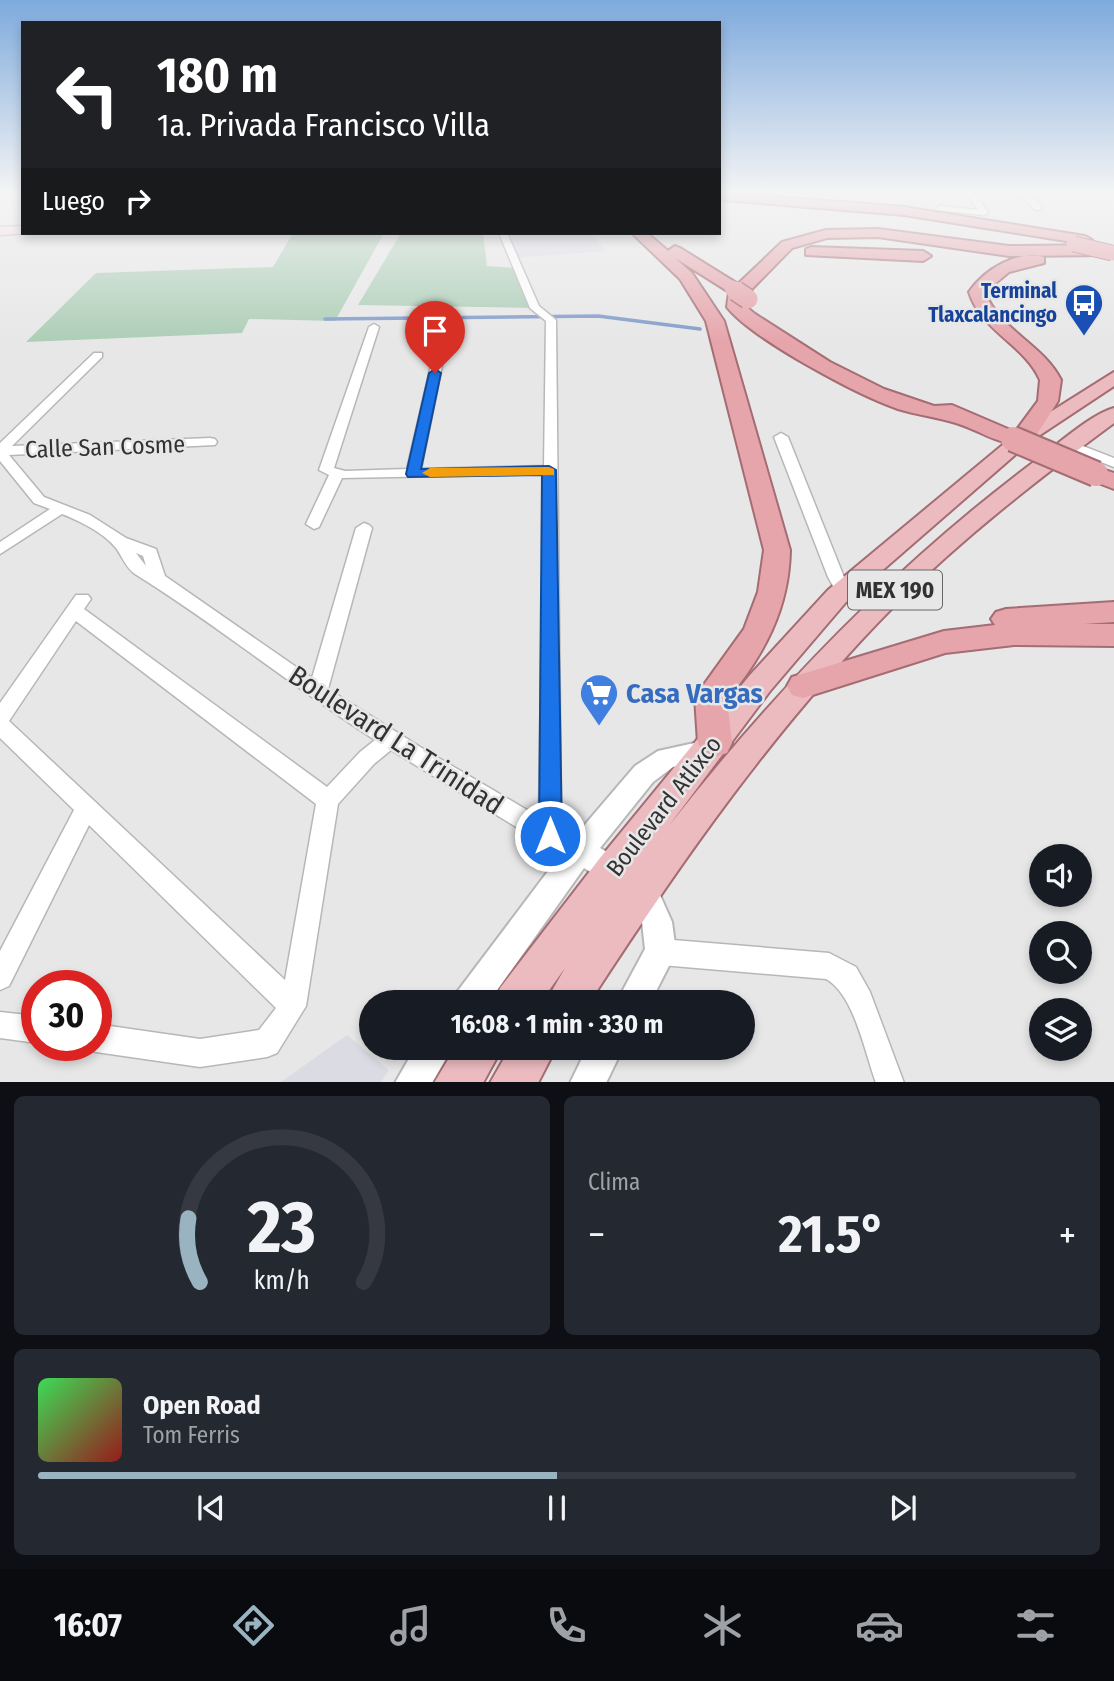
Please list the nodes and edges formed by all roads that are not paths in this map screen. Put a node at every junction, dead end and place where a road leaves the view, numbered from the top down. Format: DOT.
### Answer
graph roads {
  1 [pos="507,243"];
  2 [pos="650,243"];
  3 [pos="663,243"];
  4 [pos="792,243"];
  5 [pos="954,243"];
  6 [pos="1071,243"];
  7 [pos="1071,243"];
  8 [pos="1114,253"];
  9 [pos="1033,260"];
  10 [pos="769,262"];
  11 [pos="740,294"];
  12 [pos="446,322"];
  13 [pos="374,327"];
  14 [pos="98,355"];
  15 [pos="1109,385"];
  16 [pos="1114,414"];
  17 [pos="960,417"];
  18 [pos="781,437"];
  19 [pos="1024,437"];
  20 [pos="210,442"];
  21 [pos="1070,445"];
  22 [pos="0,451"];
  23 [pos="549,470"];
  24 [pos="331,472"];
  25 [pos="1108,473"];
  26 [pos="413,474"];
  27 [pos="59,510"];
  28 [pos="314,524"];
  29 [pos="364,528"];
  30 [pos="0,548"];
  31 [pos="844,590"];
  32 [pos="1114,612"];
  33 [pos="1114,635"];
  34 [pos="806,682"];
  35 [pos="318,690"];
  36 [pos="0,718"];
  37 [pos="0,725"];
  38 [pos="391,739"];
  39 [pos="712,747"];
  40 [pos="328,800"];
  41 [pos="86,809"];
  42 [pos="550,836"];
  43 [pos="612,870"];
  44 [pos="661,952"];
  45 [pos="0,977"];
  46 [pos="482,990"];
  47 [pos="524,990"];
  48 [pos="570,990"];
  49 [pos="639,990"];
  50 [pos="293,1006"];
  51 [pos="0,1025"];
  52 [pos="21,1028"];
  53 [pos="112,1040"];
  54 [pos="427,1060"];
  55 [pos="472,1060"];
  56 [pos="527,1060"];
  57 [pos="599,1060"];
  58 [pos="413,1082"];
  59 [pos="457,1082"];
  60 [pos="513,1082"];
  61 [pos="588,1082"];
  62 [pos="890,1082"];
  1 -- 23 [label="street"];
  2 -- 39 [label="highway"];
  3 -- 11 [label="highway"];
  4 -- 10 [label="highway"];
  5 -- 8 [label="highway"];
  6 -- 8 [label="highway, bridge"];
  7 -- 8 [label="highway"];
  8 -- 9 [label="highway"];
  9 -- 10 [label="highway"];
  9 -- 19 [label="highway"];
  10 -- 17 [label="highway"];
  11 -- 17 [label="highway"];
  12 -- 26 [label="street"];
  13 -- 24 [label="street"];
  14 -- 22 [label="street"];
  15 -- 19 [label="main road, Boulevard Atlixco / MEX 190"];
  16 -- 21 [label="main road, Boulevard Atlixco / MEX 190"];
  17 -- 25 [label="highway, bridge"];
  18 -- 31 [label="street"];
  19 -- 31 [label="main road, Boulevard Atlixco / MEX 190"];
  20 -- 22 [label="street, Calle San Cosme"];
  21 -- 25 [label="street"];
  21 -- 34 [label="main road, Boulevard Atlixco / MEX 190"];
  22 -- 27 [label="street, Boulevard La Trinidad"];
  23 -- 26 [label="street"];
  23 -- 42 [label="street"];
  24 -- 26 [label="street"];
  24 -- 28 [label="street"];
  27 -- 30 [label="street"];
  27 -- 35 [label="street, Boulevard La Trinidad"];
  29 -- 35 [label="street"];
  31 -- 39 [label="main road, Boulevard Atlixco / MEX 190"];
  32 -- 34 [label="highway"];
  33 -- 34 [label="highway"];
  34 -- 43 [label="main road, Boulevard Atlixco / MEX 190"];
  35 -- 38 [label="street, Boulevard La Trinidad"];
  36 -- 40 [label="street"];
  37 -- 41 [label="street"];
  38 -- 40 [label="street"];
  38 -- 42 [label="street, Boulevard La Trinidad"];
  39 -- 43 [label="main road, Boulevard Atlixco / MEX 190"];
  39 -- 43 [label="street"];
  40 -- 50 [label="street"];
  41 -- 45 [label="street"];
  41 -- 50 [label="street"];
  42 -- 43 [label="street, Boulevard La Trinidad"];
  43 -- 44 [label="street"];
  43 -- 46 [label="street"];
  43 -- 47 [label="main road, Boulevard Atlixco / MEX 190"];
  43 -- 48 [label="main road, MEX 190"];
  44 -- 49 [label="street"];
  44 -- 62 [label="street"];
  50 -- 53 [label="street"];
  51 -- 52 [label="street"];
  54 -- 58 [label="street"];
  55 -- 59 [label="main road"];
  56 -- 60 [label="main road"];
  57 -- 61 [label="street"];
}
